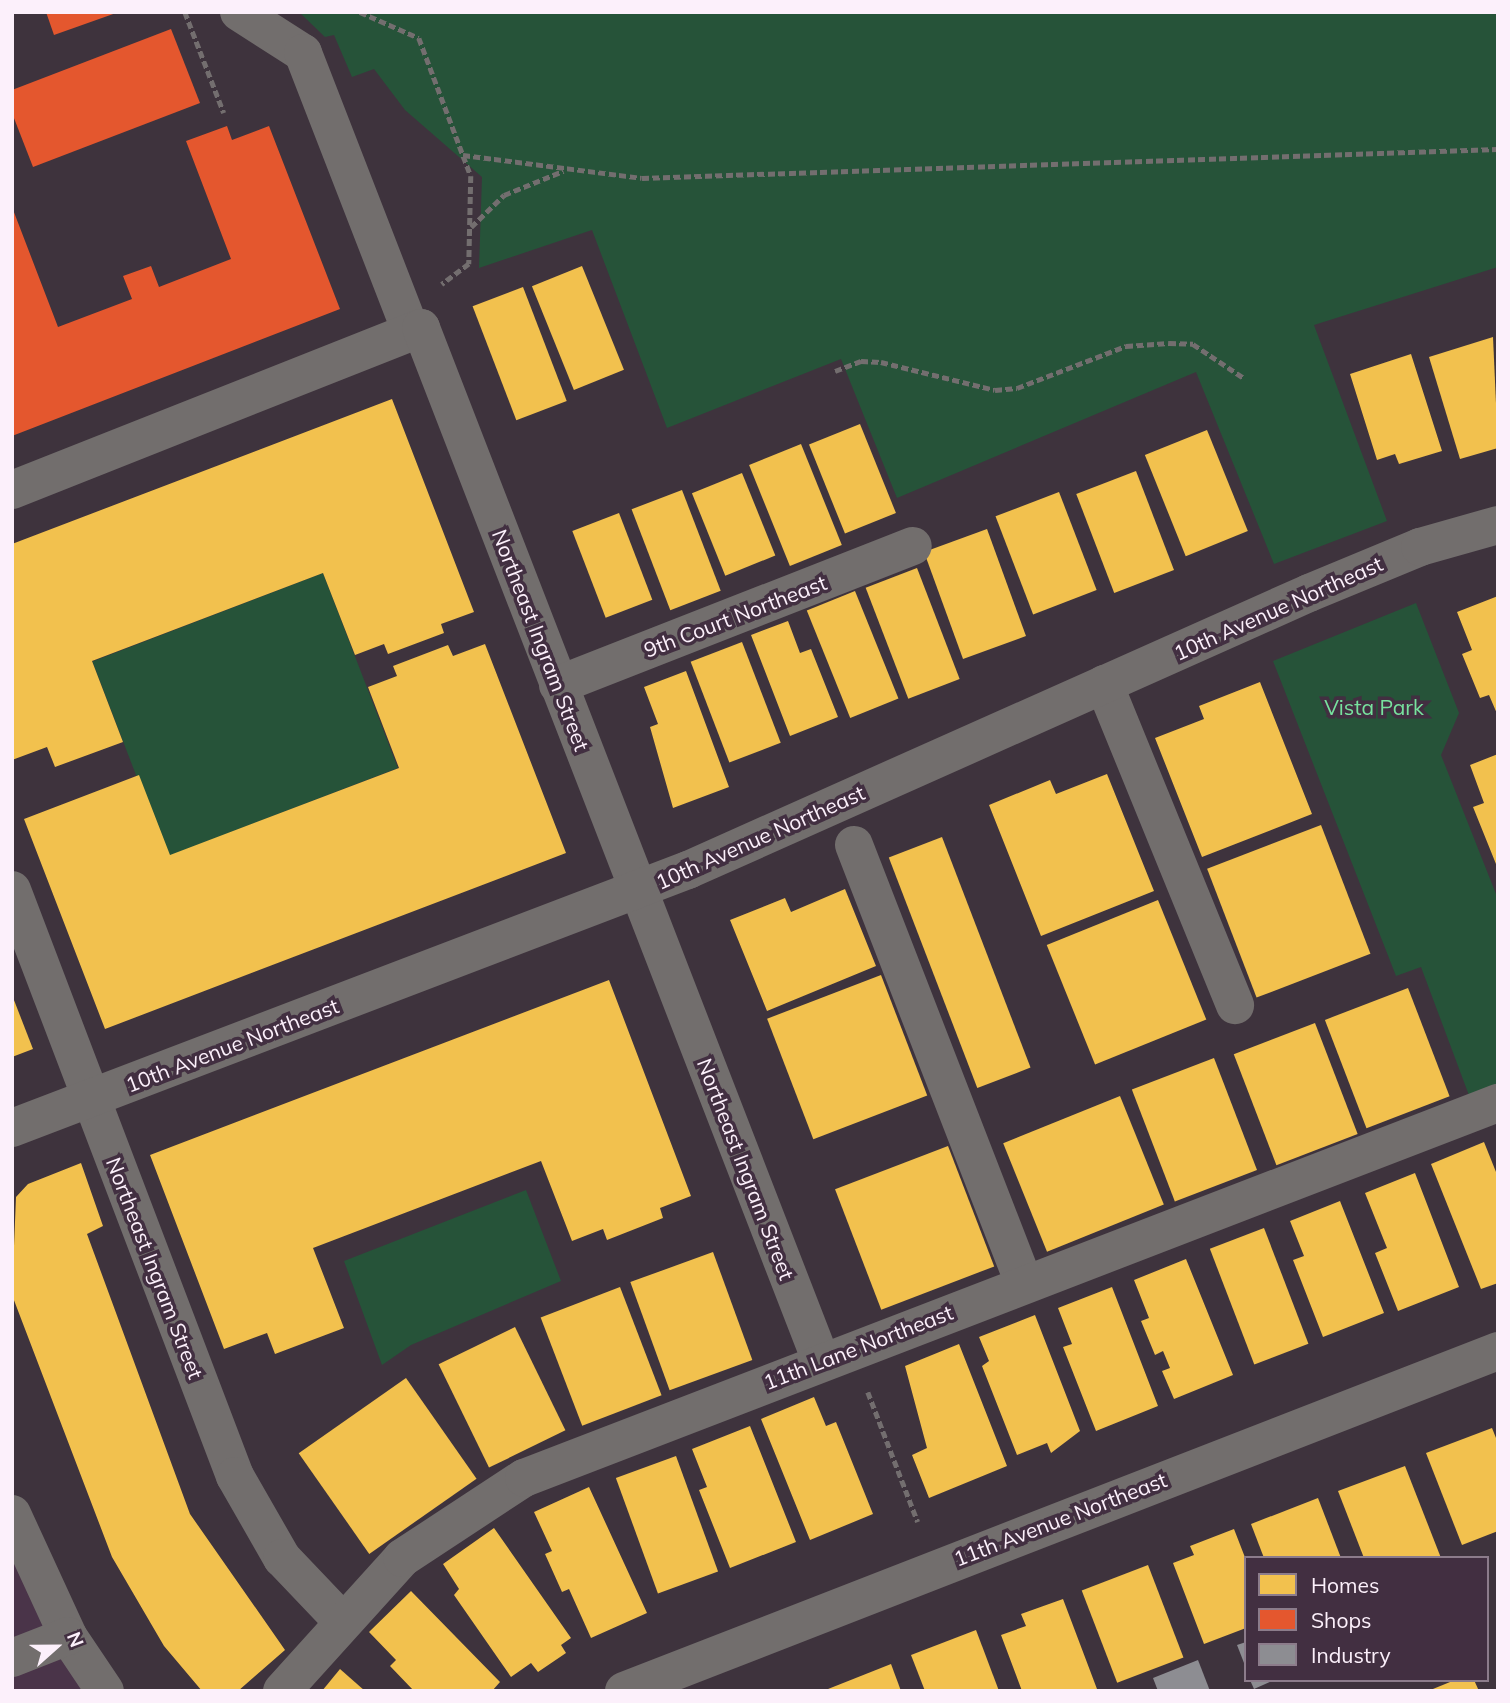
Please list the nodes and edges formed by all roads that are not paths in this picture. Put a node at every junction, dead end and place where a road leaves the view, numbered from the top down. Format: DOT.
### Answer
graph roads {
  1 [pos="239,12"];
  2 [pos="411,332"];
  3 [pos="12,490"];
  4 [pos="1498,525"];
  5 [pos="912,546"];
  6 [pos="558,684"];
  7 [pos="1104,684"];
  8 [pos="854,845"];
  9 [pos="12,890"];
  10 [pos="638,891"];
  11 [pos="1235,1005"];
  12 [pos="91,1099"];
  13 [pos="1498,1103"];
  14 [pos="12,1128"];
  15 [pos="1024,1284"];
  16 [pos="1498,1351"];
  17 [pos="836,1355"];
  18 [pos="12,1514"];
  19 [pos="342,1621"];
  20 [pos="68,1636"];
  21 [pos="12,1658"];
  22 [pos="105,1691"];
  23 [pos="282,1691"];
  24 [pos="624,1691"];
  1 -- 2 [label="street"];
  2 -- 3 [label="street"];
  2 -- 6 [label="street, Northeast Ingram Street"];
  4 -- 7 [label="street, 10th Avenue Northeast"];
  5 -- 6 [label="street, 9th Court Northeast"];
  6 -- 10 [label="street, Northeast Ingram Street"];
  7 -- 10 [label="street, 10th Avenue Northeast"];
  7 -- 11 [label="street"];
  8 -- 15 [label="street"];
  9 -- 12 [label="street, Northeast Ingram Street"];
  10 -- 12 [label="street, 10th Avenue Northeast"];
  10 -- 17 [label="street, Northeast Ingram Street"];
  12 -- 14 [label="street, 10th Avenue Northeast"];
  12 -- 19 [label="street, Northeast Ingram Street"];
  13 -- 15 [label="street, 11th Lane Northeast"];
  15 -- 17 [label="street, 11th Lane Northeast"];
  16 -- 24 [label="street, 11th Avenue Northeast"];
  17 -- 19 [label="street, 11th Lane Northeast"];
  18 -- 20 [label="street"];
  19 -- 23 [label="street, 11th Lane Northeast"];
  20 -- 21 [label="street"];
  20 -- 22 [label="street"];
}
